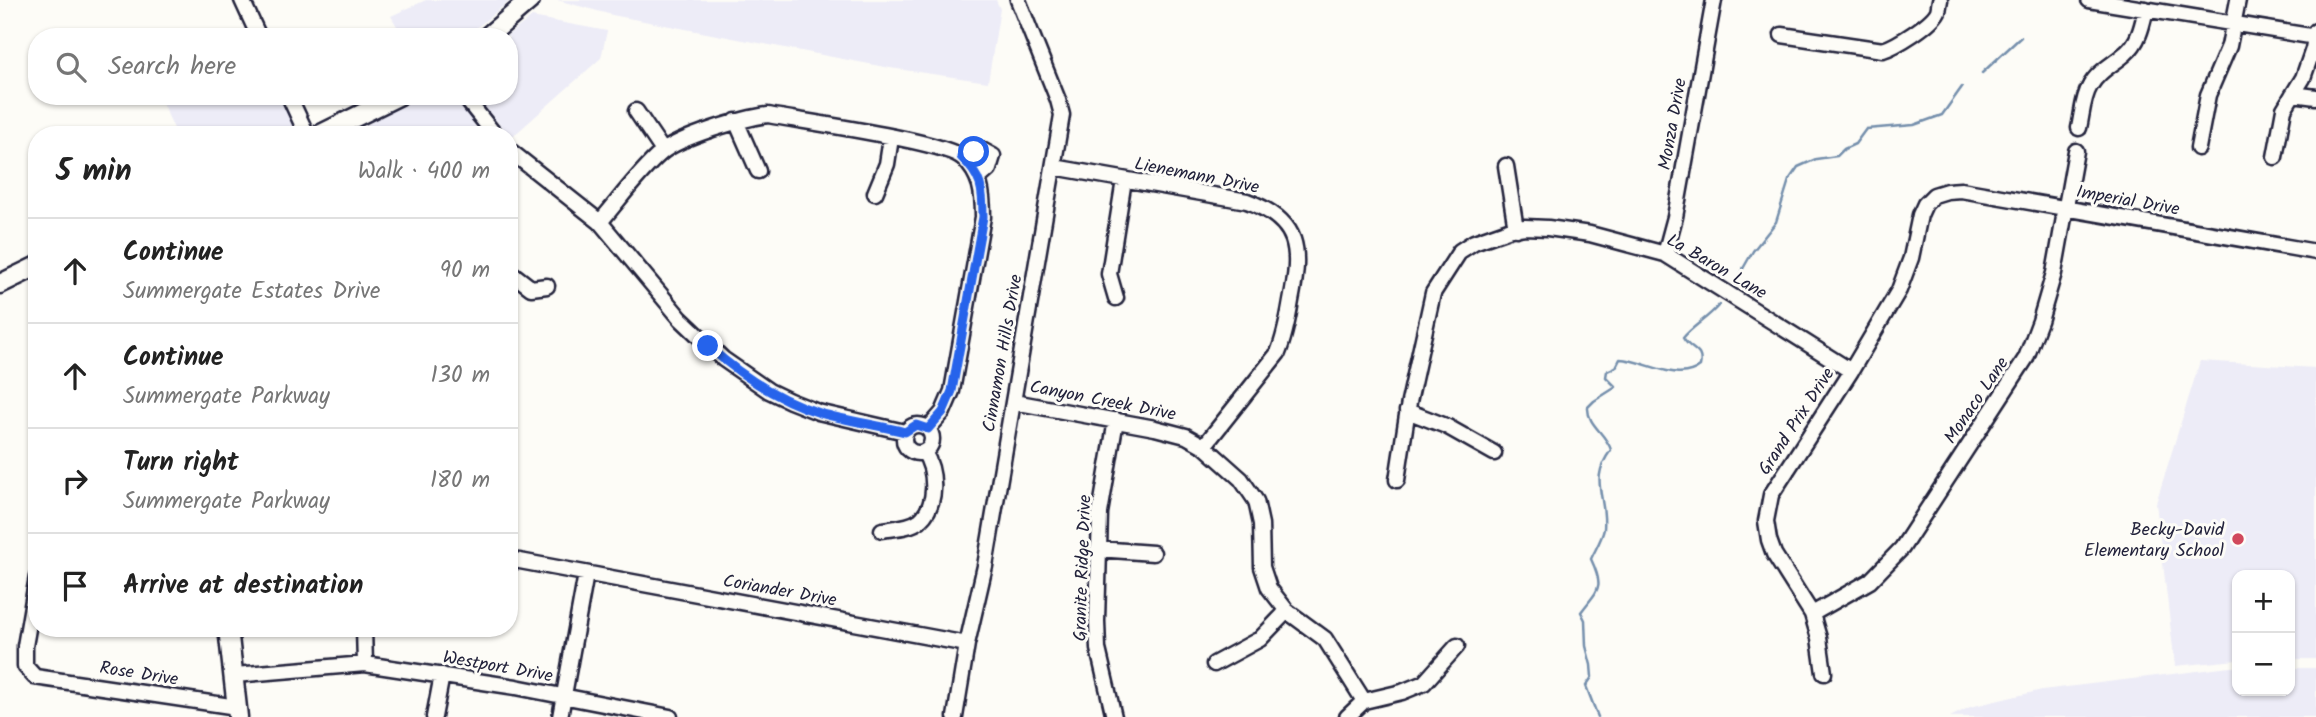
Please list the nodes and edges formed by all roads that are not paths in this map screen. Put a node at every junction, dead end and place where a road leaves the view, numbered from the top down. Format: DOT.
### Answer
graph roads {
  1 [pos="242,0"];
  2 [pos="530,0"];
  3 [pos="1018,0"];
  4 [pos="1714,0"];
  5 [pos="1940,0"];
  6 [pos="2089,0"];
  7 [pos="2238,0"];
  8 [pos="2146,9"];
  9 [pos="2234,24"];
  10 [pos="256,28"];
  11 [pos="497,28"];
  12 [pos="1782,35"];
  13 [pos="2316,35"];
  14 [pos="2293,94"];
  15 [pos="2316,97"];
  16 [pos="293,105"];
  17 [pos="382,105"];
  18 [pos="471,105"];
  19 [pos="636,111"];
  20 [pos="736,121"];
  21 [pos="303,126"];
  22 [pos="346,126"];
  23 [pos="488,126"];
  24 [pos="2079,128"];
  25 [pos="891,138"];
  26 [pos="2198,148"];
  27 [pos="663,151"];
  28 [pos="2076,151"];
  29 [pos="518,157"];
  30 [pos="961,157"];
  31 [pos="2275,157"];
  32 [pos="1506,166"];
  33 [pos="1054,167"];
  34 [pos="758,171"];
  35 [pos="979,178"];
  36 [pos="1124,180"];
  37 [pos="875,193"];
  38 [pos="1934,195"];
  39 [pos="2065,209"];
  40 [pos="600,222"];
  41 [pos="1516,229"];
  42 [pos="2316,252"];
  43 [pos="1665,254"];
  44 [pos="28,270"];
  45 [pos="518,278"];
  46 [pos="0,284"];
  47 [pos="547,286"];
  48 [pos="1116,298"];
  49 [pos="1851,371"];
  50 [pos="1014,402"];
  51 [pos="1407,411"];
  52 [pos="1116,420"];
  53 [pos="928,429"];
  54 [pos="905,432"];
  55 [pos="1204,446"];
  56 [pos="924,452"];
  57 [pos="1493,453"];
  58 [pos="1396,481"];
  59 [pos="882,530"];
  60 [pos="1098,549"];
  61 [pos="1153,553"];
  62 [pos="518,561"];
  63 [pos="586,575"];
  64 [pos="1287,611"];
  65 [pos="1812,614"];
  66 [pos="28,629"];
  67 [pos="229,637"];
  68 [pos="364,637"];
  69 [pos="967,644"];
  70 [pos="1457,646"];
  71 [pos="365,664"];
  72 [pos="1214,664"];
  73 [pos="1824,673"];
  74 [pos="235,675"];
  75 [pos="442,675"];
  76 [pos="564,697"];
  77 [pos="1364,701"];
  78 [pos="237,712"];
  79 [pos="434,717"];
  80 [pos="561,717"];
  81 [pos="670,717"];
  82 [pos="955,717"];
  83 [pos="1114,717"];
  84 [pos="1347,717"];
  1 -- 10 [label="street"];
  2 -- 11 [label="main road"];
  3 -- 33 [label="street, Cinnamon Hills Drive"];
  4 -- 43 [label="street, Monza Drive"];
  5 -- 12 [label="street"];
  6 -- 8 [label="street"];
  7 -- 9 [label="street"];
  8 -- 9 [label="street"];
  8 -- 24 [label="street"];
  9 -- 13 [label="street"];
  9 -- 26 [label="street"];
  13 -- 14 [label="street"];
  14 -- 15 [label="street"];
  14 -- 31 [label="street"];
  16 -- 21 [label="street"];
  17 -- 22 [label="main road"];
  18 -- 23 [label="street"];
  19 -- 27 [label="street"];
  20 -- 25 [label="street"];
  20 -- 27 [label="street"];
  20 -- 34 [label="street"];
  25 -- 30 [label="street"];
  25 -- 37 [label="street"];
  27 -- 40 [label="street"];
  28 -- 39 [label="street, Monaco Lane"];
  29 -- 40 [label="street"];
  30 -- 35 [label="street"];
  30 -- 35 [label="street"];
  32 -- 41 [label="street"];
  33 -- 36 [label="street, Lienemann Drive"];
  33 -- 50 [label="street, Cinnamon Hills Drive"];
  35 -- 53 [label="street"];
  36 -- 48 [label="street"];
  36 -- 55 [label="street, Lienemann Drive"];
  38 -- 39 [label="street, Imperial Drive"];
  38 -- 49 [label="street, Grand Prix Drive"];
  39 -- 42 [label="street, Imperial Drive"];
  39 -- 65 [label="street, Monaco Lane"];
  40 -- 54 [label="street"];
  41 -- 43 [label="street, La Baron Lane"];
  41 -- 51 [label="street, La Baron Lane"];
  43 -- 49 [label="street, La Baron Lane"];
  44 -- 46 [label="main road"];
  45 -- 47 [label="street"];
  49 -- 65 [label="street, Grand Prix Drive"];
  50 -- 52 [label="street, Canyon Creek Drive"];
  50 -- 69 [label="street, Cinnamon Hills Drive"];
  51 -- 57 [label="street"];
  51 -- 58 [label="street, La Baron Lane"];
  52 -- 55 [label="street, Canyon Creek Drive"];
  52 -- 60 [label="street, Granite Ridge Drive"];
  53 -- 54 [label="street"];
  53 -- 56 [label="street"];
  54 -- 56 [label="street"];
  55 -- 64 [label="street, Canyon Creek Drive"];
  56 -- 59 [label="street"];
  60 -- 61 [label="street"];
  60 -- 83 [label="street, Granite Ridge Drive"];
  62 -- 63 [label="street, Coriander Drive"];
  63 -- 69 [label="street, Coriander Drive"];
  63 -- 76 [label="street"];
  64 -- 72 [label="street"];
  64 -- 77 [label="street, Canyon Creek Drive"];
  65 -- 73 [label="street, Grand Prix Drive"];
  66 -- 78 [label="street, Rose Drive"];
  67 -- 74 [label="main road"];
  68 -- 71 [label="street"];
  69 -- 82 [label="street, Cinnamon Hills Drive"];
  70 -- 77 [label="street"];
  71 -- 74 [label="street, Westport Drive"];
  71 -- 75 [label="street, Westport Drive"];
  74 -- 78 [label="main road"];
  75 -- 76 [label="street, Westport Drive"];
  75 -- 79 [label="street"];
  76 -- 80 [label="street"];
  76 -- 81 [label="street, Westport Drive"];
  77 -- 84 [label="street"];
}
